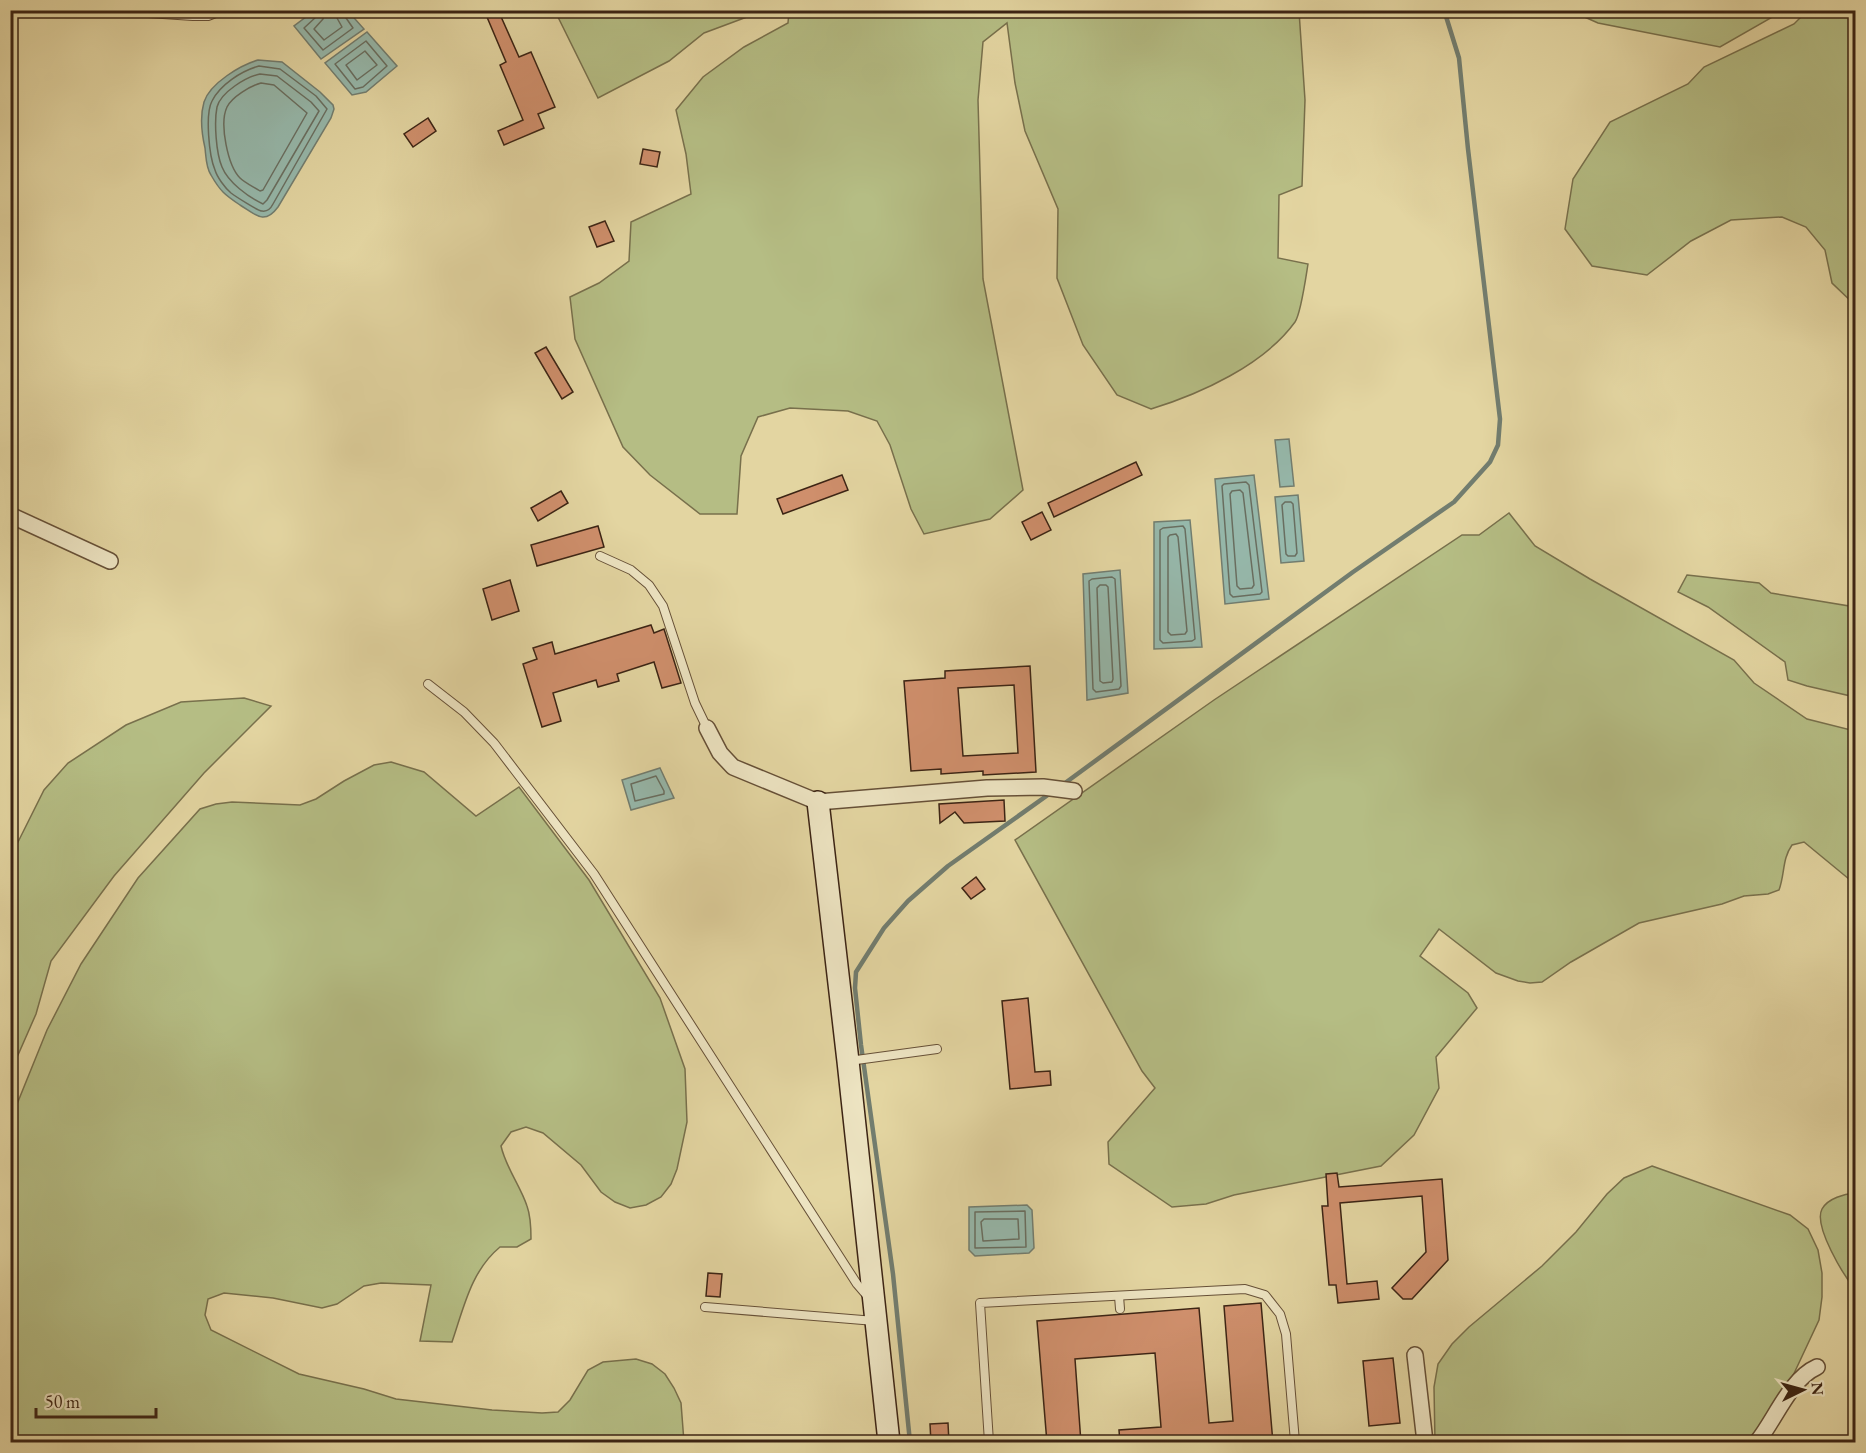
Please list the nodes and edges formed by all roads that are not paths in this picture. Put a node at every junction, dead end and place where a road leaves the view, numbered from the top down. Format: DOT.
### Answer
graph roads {
  1 [pos="103,10"];
  2 [pos="223,10"];
  3 [pos="10,515"];
  4 [pos="600,556"];
  5 [pos="110,561"];
  6 [pos="428,684"];
  7 [pos="707,728"];
  8 [pos="1074,791"];
  9 [pos="818,802"];
  10 [pos="937,1049"];
  11 [pos="858,1059"];
  12 [pos="1119,1296"];
  13 [pos="705,1307"];
  14 [pos="1120,1309"];
  15 [pos="875,1312"];
  16 [pos="1415,1355"];
  17 [pos="1817,1366"];
  18 [pos="889,1443"];
  19 [pos="989,1443"];
  20 [pos="1295,1443"];
  21 [pos="1425,1443"];
  22 [pos="1757,1443"];
  1 -- 2 [label="lane"];
  3 -- 5 [label="street"];
  4 -- 7 [label="lane"];
  6 -- 15 [label="lane"];
  7 -- 9 [label="street"];
  8 -- 9 [label="street"];
  9 -- 11 [label="street"];
  10 -- 11 [label="lane"];
  11 -- 15 [label="street"];
  12 -- 14 [label="lane"];
  12 -- 19 [label="lane"];
  12 -- 20 [label="lane"];
  13 -- 15 [label="lane"];
  15 -- 18 [label="street"];
  16 -- 21 [label="street"];
  17 -- 22 [label="street"];
}
